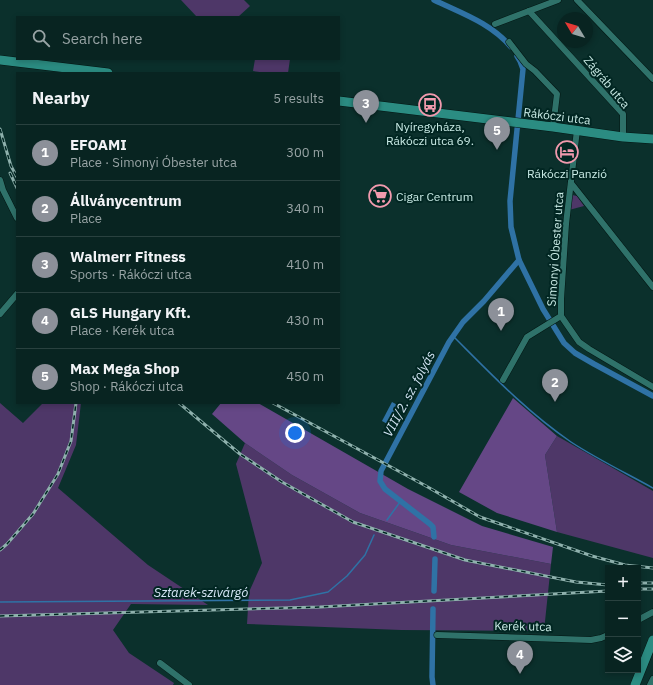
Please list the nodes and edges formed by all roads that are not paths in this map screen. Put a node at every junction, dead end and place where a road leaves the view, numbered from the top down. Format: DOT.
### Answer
graph roads {
  1 [pos="558,0"];
  2 [pos="577,0"];
  3 [pos="530,11"];
  4 [pos="495,24"];
  5 [pos="510,42"];
  6 [pos="0,60"];
  7 [pos="100,72"];
  8 [pos="653,79"];
  9 [pos="340,101"];
  10 [pos="553,127"];
  11 [pos="577,130"];
  12 [pos="623,137"];
  13 [pos="653,139"];
  14 [pos="0,180"];
  15 [pos="571,183"];
  16 [pos="16,216"];
  17 [pos="653,287"];
  18 [pos="16,295"];
  19 [pos="0,314"];
  20 [pos="561,316"];
  21 [pos="503,380"];
  22 [pos="653,387"];
  23 [pos="653,612"];
  24 [pos="641,618"];
  25 [pos="437,635"];
  26 [pos="605,636"];
  27 [pos="653,640"];
  28 [pos="160,663"];
  29 [pos="653,679"];
  30 [pos="181,683"];
  31 [pos="189,685"];
  32 [pos="635,685"];
  33 [pos="650,685"];
  1 -- 3 [label="street"];
  2 -- 8 [label="street"];
  3 -- 4 [label="street"];
  3 -- 12 [label="street, Zágráb utca"];
  5 -- 10 [label="street"];
  6 -- 7 [label="main road"];
  9 -- 10 [label="main road, Rákóczi utca"];
  10 -- 11 [label="main road, Rákóczi utca"];
  11 -- 12 [label="main road, Rákóczi utca"];
  11 -- 15 [label="street, Simonyi Óbester utca"];
  12 -- 13 [label="main road, Rákóczi utca"];
  14 -- 16 [label="street"];
  15 -- 17 [label="street"];
  15 -- 20 [label="street, Simonyi Óbester utca"];
  18 -- 19 [label="street"];
  20 -- 21 [label="street, Simonyi Óbester utca"];
  20 -- 22 [label="street, Simonyi Óbester utca"];
  23 -- 24 [label="street"];
  25 -- 26 [label="street, Kerék utca"];
  27 -- 32 [label="main road"];
  28 -- 30 [label="street"];
  29 -- 33 [label="street"];
  30 -- 31 [label="street"];
}
